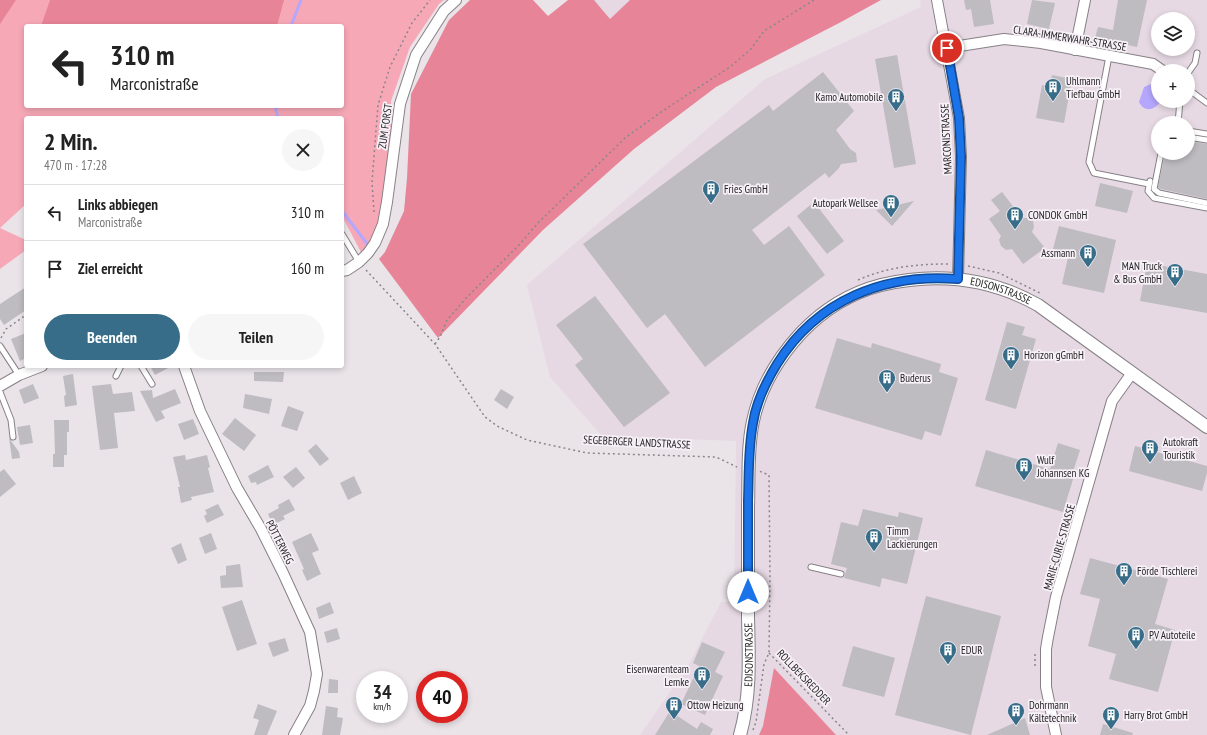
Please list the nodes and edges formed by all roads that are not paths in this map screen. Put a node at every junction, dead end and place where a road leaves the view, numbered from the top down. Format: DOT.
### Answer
graph roads {
  1 [pos="456,0"];
  2 [pos="937,0"];
  3 [pos="1085,0"];
  4 [pos="947,48"];
  5 [pos="1075,50"];
  6 [pos="1197,53"];
  7 [pos="1109,56"];
  8 [pos="1153,64"];
  9 [pos="1194,64"];
  10 [pos="1195,94"];
  11 [pos="1207,103"];
  12 [pos="1195,132"];
  13 [pos="1207,134"];
  14 [pos="1195,138"];
  15 [pos="1207,140"];
  16 [pos="1160,160"];
  17 [pos="1207,203"];
  18 [pos="1207,208"];
  19 [pos="344,237"];
  20 [pos="359,262"];
  21 [pos="344,271"];
  22 [pos="958,279"];
  23 [pos="0,346"];
  24 [pos="37,368"];
  25 [pos="120,368"];
  26 [pos="142,368"];
  27 [pos="185,368"];
  28 [pos="1132,373"];
  29 [pos="19,375"];
  30 [pos="116,376"];
  31 [pos="152,384"];
  32 [pos="0,386"];
  33 [pos="0,392"];
  34 [pos="1207,427"];
  35 [pos="13,437"];
  36 [pos="811,567"];
  37 [pos="841,574"];
  38 [pos="294,735"];
  39 [pos="740,735"];
  40 [pos="1056,735"];
  1 -- 20 [label="street, ZUM FORST"];
  2 -- 4 [label="street, MARCONISTRASSE"];
  3 -- 5 [label="street"];
  4 -- 5 [label="street, CLARA-IMMERWAHR-STRASSE"];
  4 -- 22 [label="street, MARCONISTRASSE"];
  5 -- 7 [label="street, CLARA-IMMERWAHR-STRASSE"];
  6 -- 9 [label="lane"];
  7 -- 8 [label="street, CLARA-IMMERWAHR-STRASSE"];
  7 -- 18 [label="lane"];
  10 -- 11 [label="lane"];
  12 -- 13 [label="lane"];
  14 -- 15 [label="lane"];
  16 -- 17 [label="lane"];
  19 -- 20 [label="lane"];
  20 -- 21 [label="street"];
  22 -- 28 [label="street, EDISONSTRASSE"];
  22 -- 39 [label="street, EDISONSTRASSE"];
  23 -- 29 [label="lane"];
  24 -- 29 [label="street"];
  25 -- 30 [label="lane"];
  26 -- 31 [label="lane"];
  27 -- 38 [label="street, PÖTTERWEG"];
  28 -- 34 [label="street, EDISONSTRASSE"];
  28 -- 40 [label="street, MARIE-CURIE-STRASSE"];
  29 -- 32 [label="street"];
  33 -- 35 [label="lane"];
  36 -- 37 [label="lane"];
}
